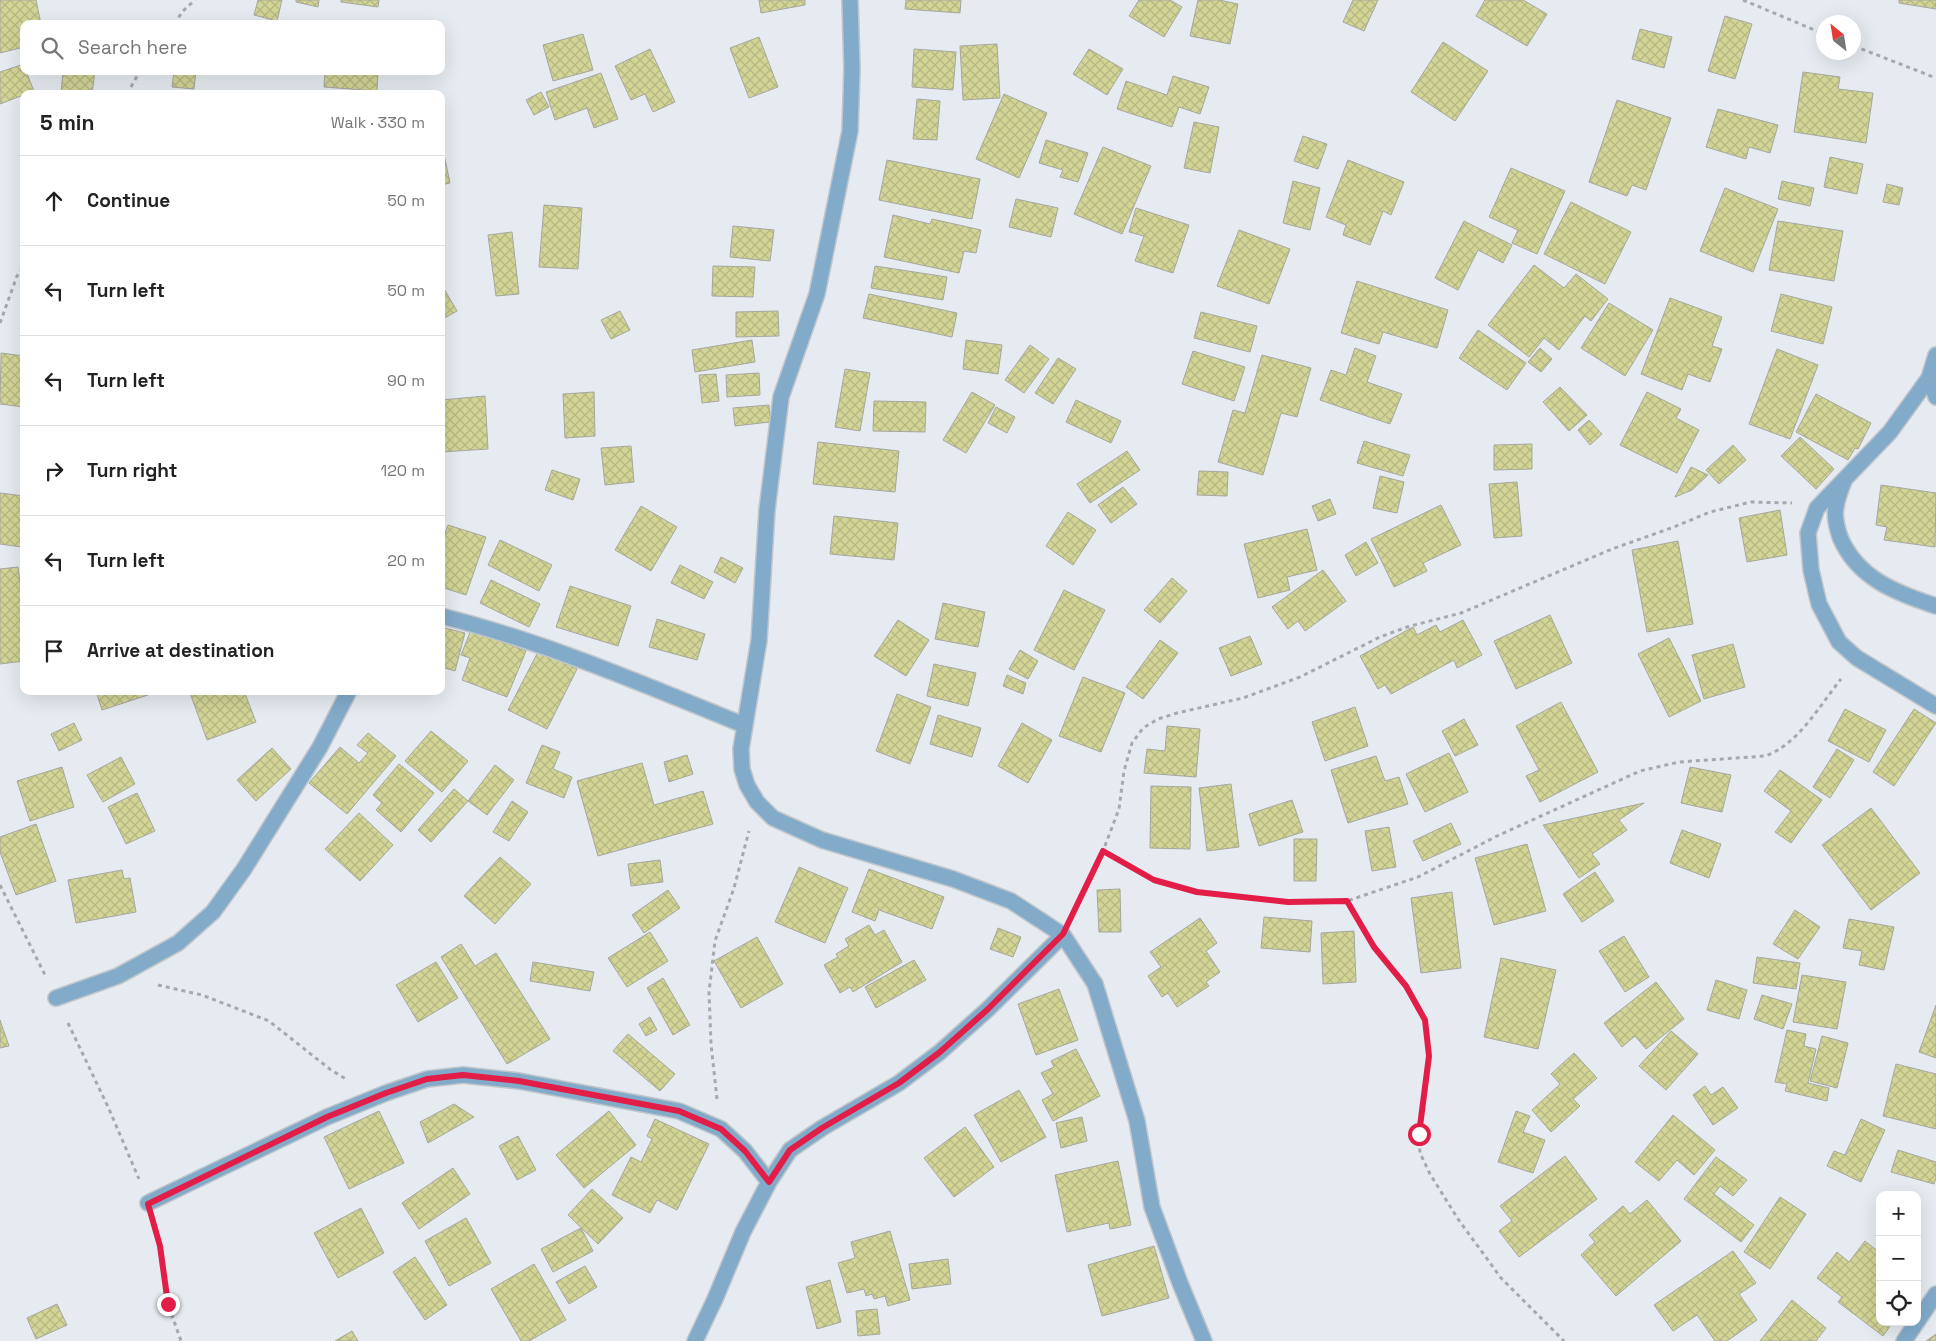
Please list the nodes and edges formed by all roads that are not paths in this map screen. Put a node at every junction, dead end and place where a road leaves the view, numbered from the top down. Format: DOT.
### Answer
graph roads {
  1 [pos="850,0"];
  2 [pos="1936,355"];
  3 [pos="1929,378"];
  4 [pos="1936,397"];
  5 [pos="1846,476"];
  6 [pos="1936,606"];
  7 [pos="445,617"];
  8 [pos="347,695"];
  9 [pos="1936,706"];
  10 [pos="744,725"];
  11 [pos="1063,934"];
  12 [pos="56,998"];
  13 [pos="769,1182"];
  14 [pos="148,1204"];
  15 [pos="1936,1294"];
  16 [pos="695,1341"];
  17 [pos="1204,1341"];
  18 [pos="1904,1341"];
  1 -- 10 [label="street"];
  2 -- 3 [label="street"];
  3 -- 4 [label="street"];
  3 -- 5 [label="street"];
  5 -- 6 [label="street"];
  5 -- 9 [label="street"];
  7 -- 10 [label="street"];
  8 -- 12 [label="street"];
  10 -- 11 [label="street"];
  11 -- 13 [label="street"];
  11 -- 17 [label="street"];
  13 -- 14 [label="street"];
  13 -- 16 [label="street"];
  15 -- 18 [label="street"];
}
